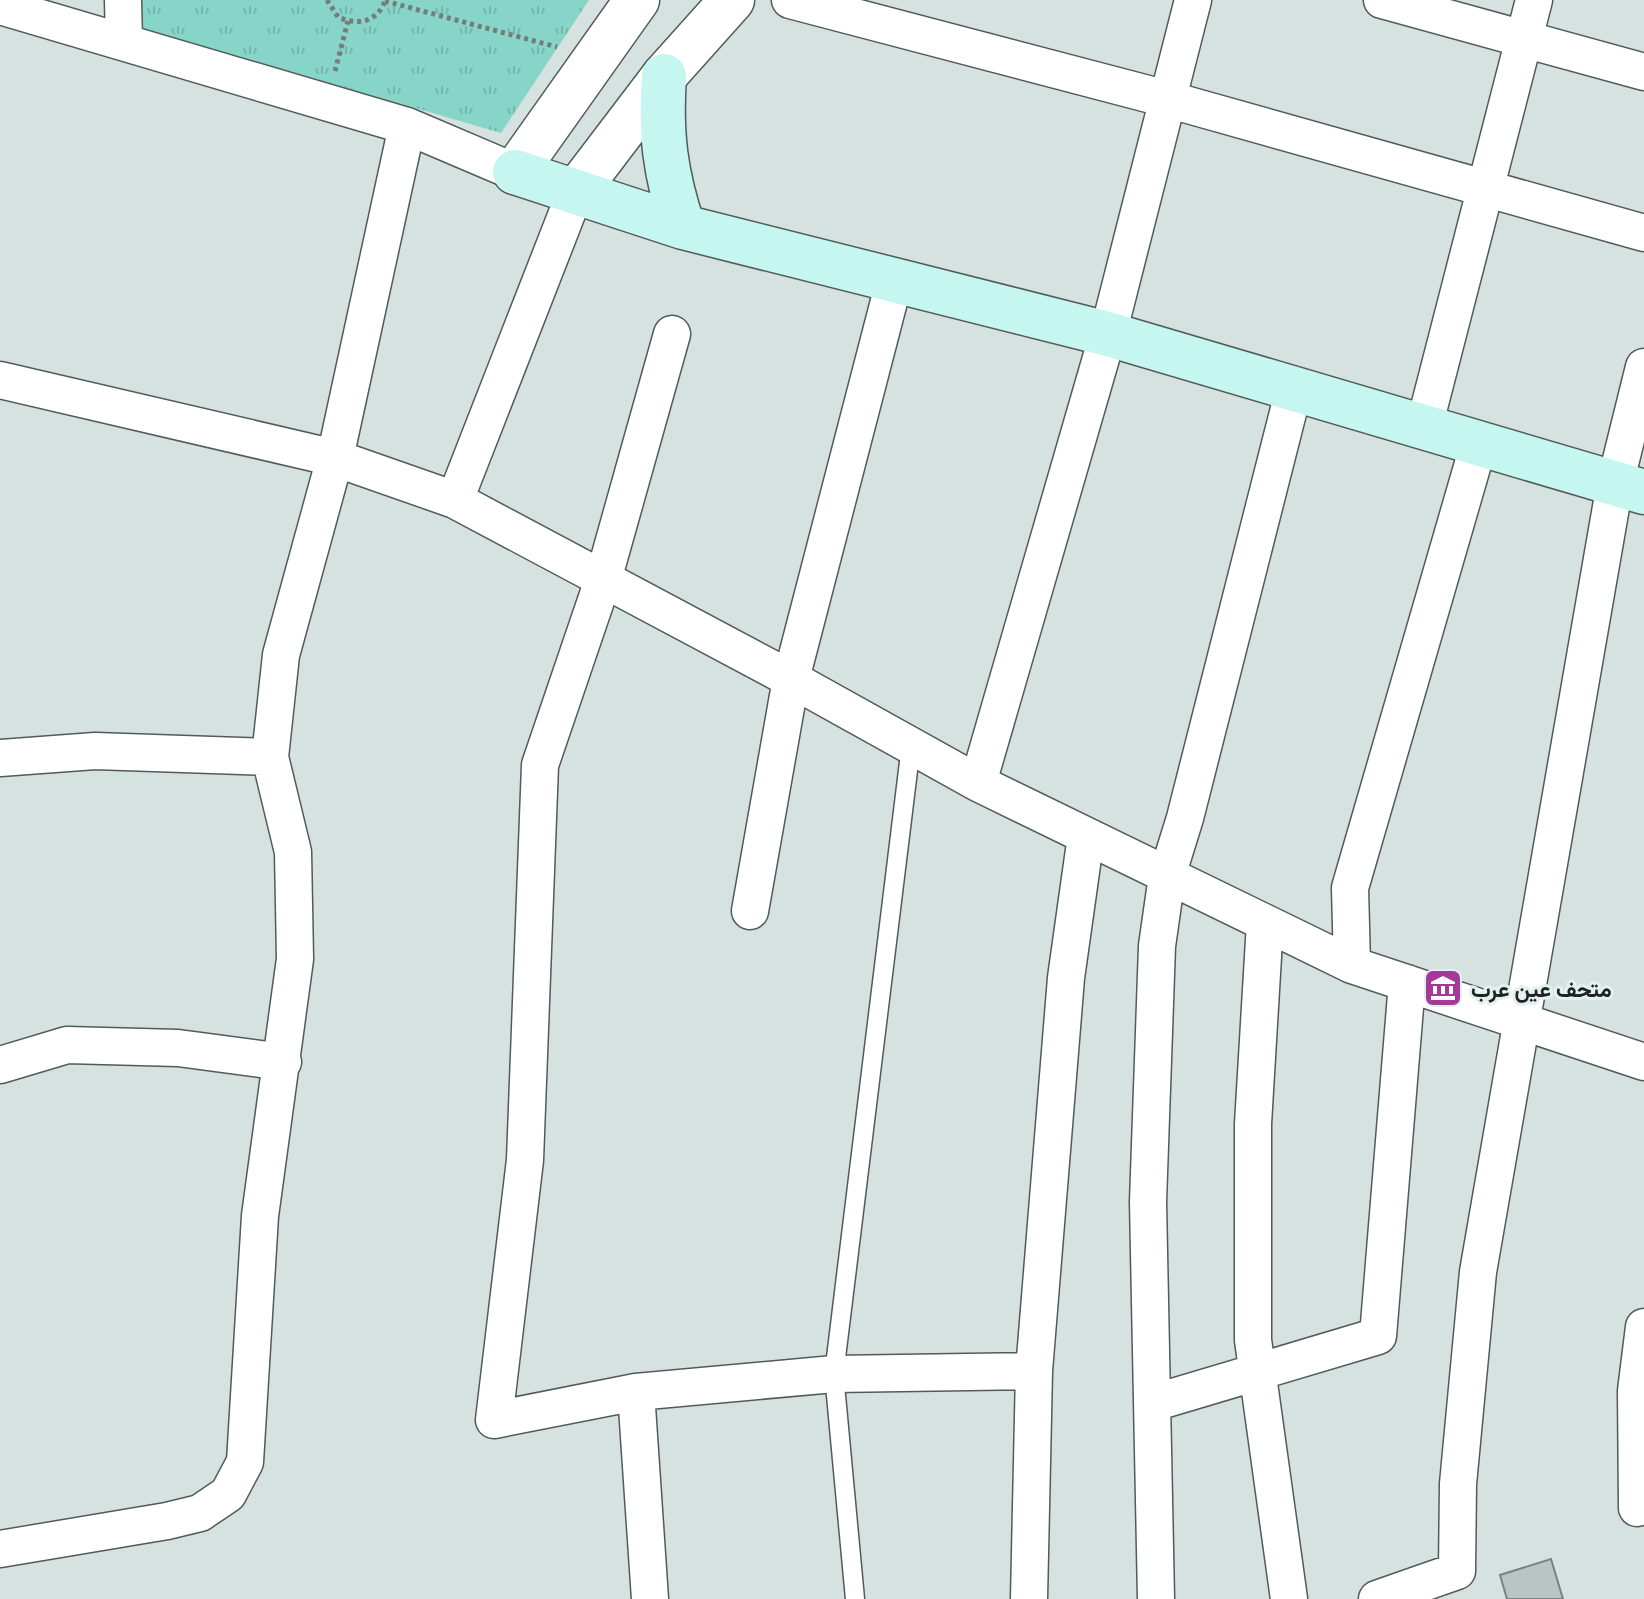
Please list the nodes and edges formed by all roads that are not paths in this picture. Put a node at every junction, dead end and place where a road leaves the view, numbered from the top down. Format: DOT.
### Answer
graph roads {
  1 [pos="123,0"];
  2 [pos="637,0"];
  3 [pos="732,0"];
  4 [pos="790,0"];
  5 [pos="1193,0"];
  6 [pos="1382,0"];
  7 [pos="1534,0"];
  8 [pos="0,6"];
  9 [pos="1524,39"];
  10 [pos="124,42"];
  11 [pos="1644,72"];
  12 [pos="664,76"];
  13 [pos="1167,99"];
  14 [pos="407,126"];
  15 [pos="515,172"];
  16 [pos="1484,188"];
  17 [pos="575,193"];
  18 [pos="683,227"];
  19 [pos="1644,233"];
  20 [pos="894,282"];
  21 [pos="672,334"];
  22 [pos="1108,334"];
  23 [pos="1644,367"];
  24 [pos="0,380"];
  25 [pos="1294,389"];
  26 [pos="1424,427"];
  27 [pos="1479,443"];
  28 [pos="335,458"];
  29 [pos="1630,488"];
  30 [pos="455,500"];
  31 [pos="603,580"];
  32 [pos="791,679"];
  33 [pos="911,746"];
  34 [pos="270,757"];
  35 [pos="0,758"];
  36 [pos="978,783"];
  37 [pos="1086,836"];
  38 [pos="1167,876"];
  39 [pos="750,911"];
  40 [pos="1265,923"];
  41 [pos="1352,965"];
  42 [pos="1407,983"];
  43 [pos="1523,1022"];
  44 [pos="283,1062"];
  45 [pos="1644,1062"];
  46 [pos="0,1065"];
  47 [pos="1644,1327"];
  48 [pos="1034,1371"];
  49 [pos="1258,1372"];
  50 [pos="834,1374"];
  51 [pos="636,1392"];
  52 [pos="1153,1403"];
  53 [pos="1644,1506"];
  54 [pos="0,1549"];
  55 [pos="650,1599"];
  56 [pos="855,1599"];
  57 [pos="1029,1599"];
  58 [pos="1156,1599"];
  59 [pos="1289,1599"];
  60 [pos="1377,1599"];
  1 -- 10 [label="street"];
  2 -- 15 [label="street"];
  3 -- 12 [label="street"];
  4 -- 13 [label="street"];
  5 -- 13 [label="street"];
  6 -- 9 [label="street"];
  7 -- 9 [label="street"];
  8 -- 10 [label="street"];
  9 -- 11 [label="street"];
  9 -- 16 [label="street"];
  10 -- 14 [label="street"];
  12 -- 17 [label="street"];
  12 -- 18 [label="main road"];
  13 -- 16 [label="street"];
  13 -- 22 [label="street"];
  14 -- 15 [label="street"];
  14 -- 28 [label="street"];
  15 -- 17 [label="main road"];
  16 -- 19 [label="street"];
  16 -- 26 [label="street"];
  17 -- 18 [label="main road"];
  17 -- 30 [label="street"];
  18 -- 20 [label="main road"];
  20 -- 22 [label="main road"];
  20 -- 32 [label="street"];
  21 -- 31 [label="street"];
  22 -- 25 [label="main road"];
  22 -- 36 [label="street"];
  23 -- 29 [label="street"];
  24 -- 28 [label="street"];
  25 -- 26 [label="main road"];
  25 -- 38 [label="street"];
  26 -- 27 [label="main road"];
  27 -- 29 [label="main road"];
  27 -- 41 [label="street"];
  28 -- 30 [label="street"];
  28 -- 34 [label="street"];
  29 -- 43 [label="street"];
  30 -- 31 [label="street"];
  31 -- 32 [label="street"];
  31 -- 51 [label="street"];
  32 -- 33 [label="street"];
  32 -- 39 [label="street"];
  33 -- 36 [label="street"];
  33 -- 50 [label="lane"];
  34 -- 35 [label="street"];
  34 -- 44 [label="street"];
  36 -- 37 [label="street"];
  37 -- 38 [label="street"];
  37 -- 48 [label="street"];
  38 -- 40 [label="street"];
  38 -- 52 [label="street"];
  40 -- 41 [label="street"];
  40 -- 49 [label="street"];
  41 -- 42 [label="street"];
  42 -- 43 [label="street"];
  42 -- 49 [label="street"];
  43 -- 45 [label="street"];
  43 -- 60 [label="street"];
  44 -- 46 [label="street"];
  44 -- 54 [label="street"];
  47 -- 53 [label="street"];
  48 -- 50 [label="street"];
  48 -- 57 [label="street"];
  49 -- 52 [label="street"];
  49 -- 59 [label="street"];
  50 -- 51 [label="street"];
  50 -- 56 [label="lane"];
  51 -- 55 [label="street"];
  52 -- 58 [label="street"];
}
